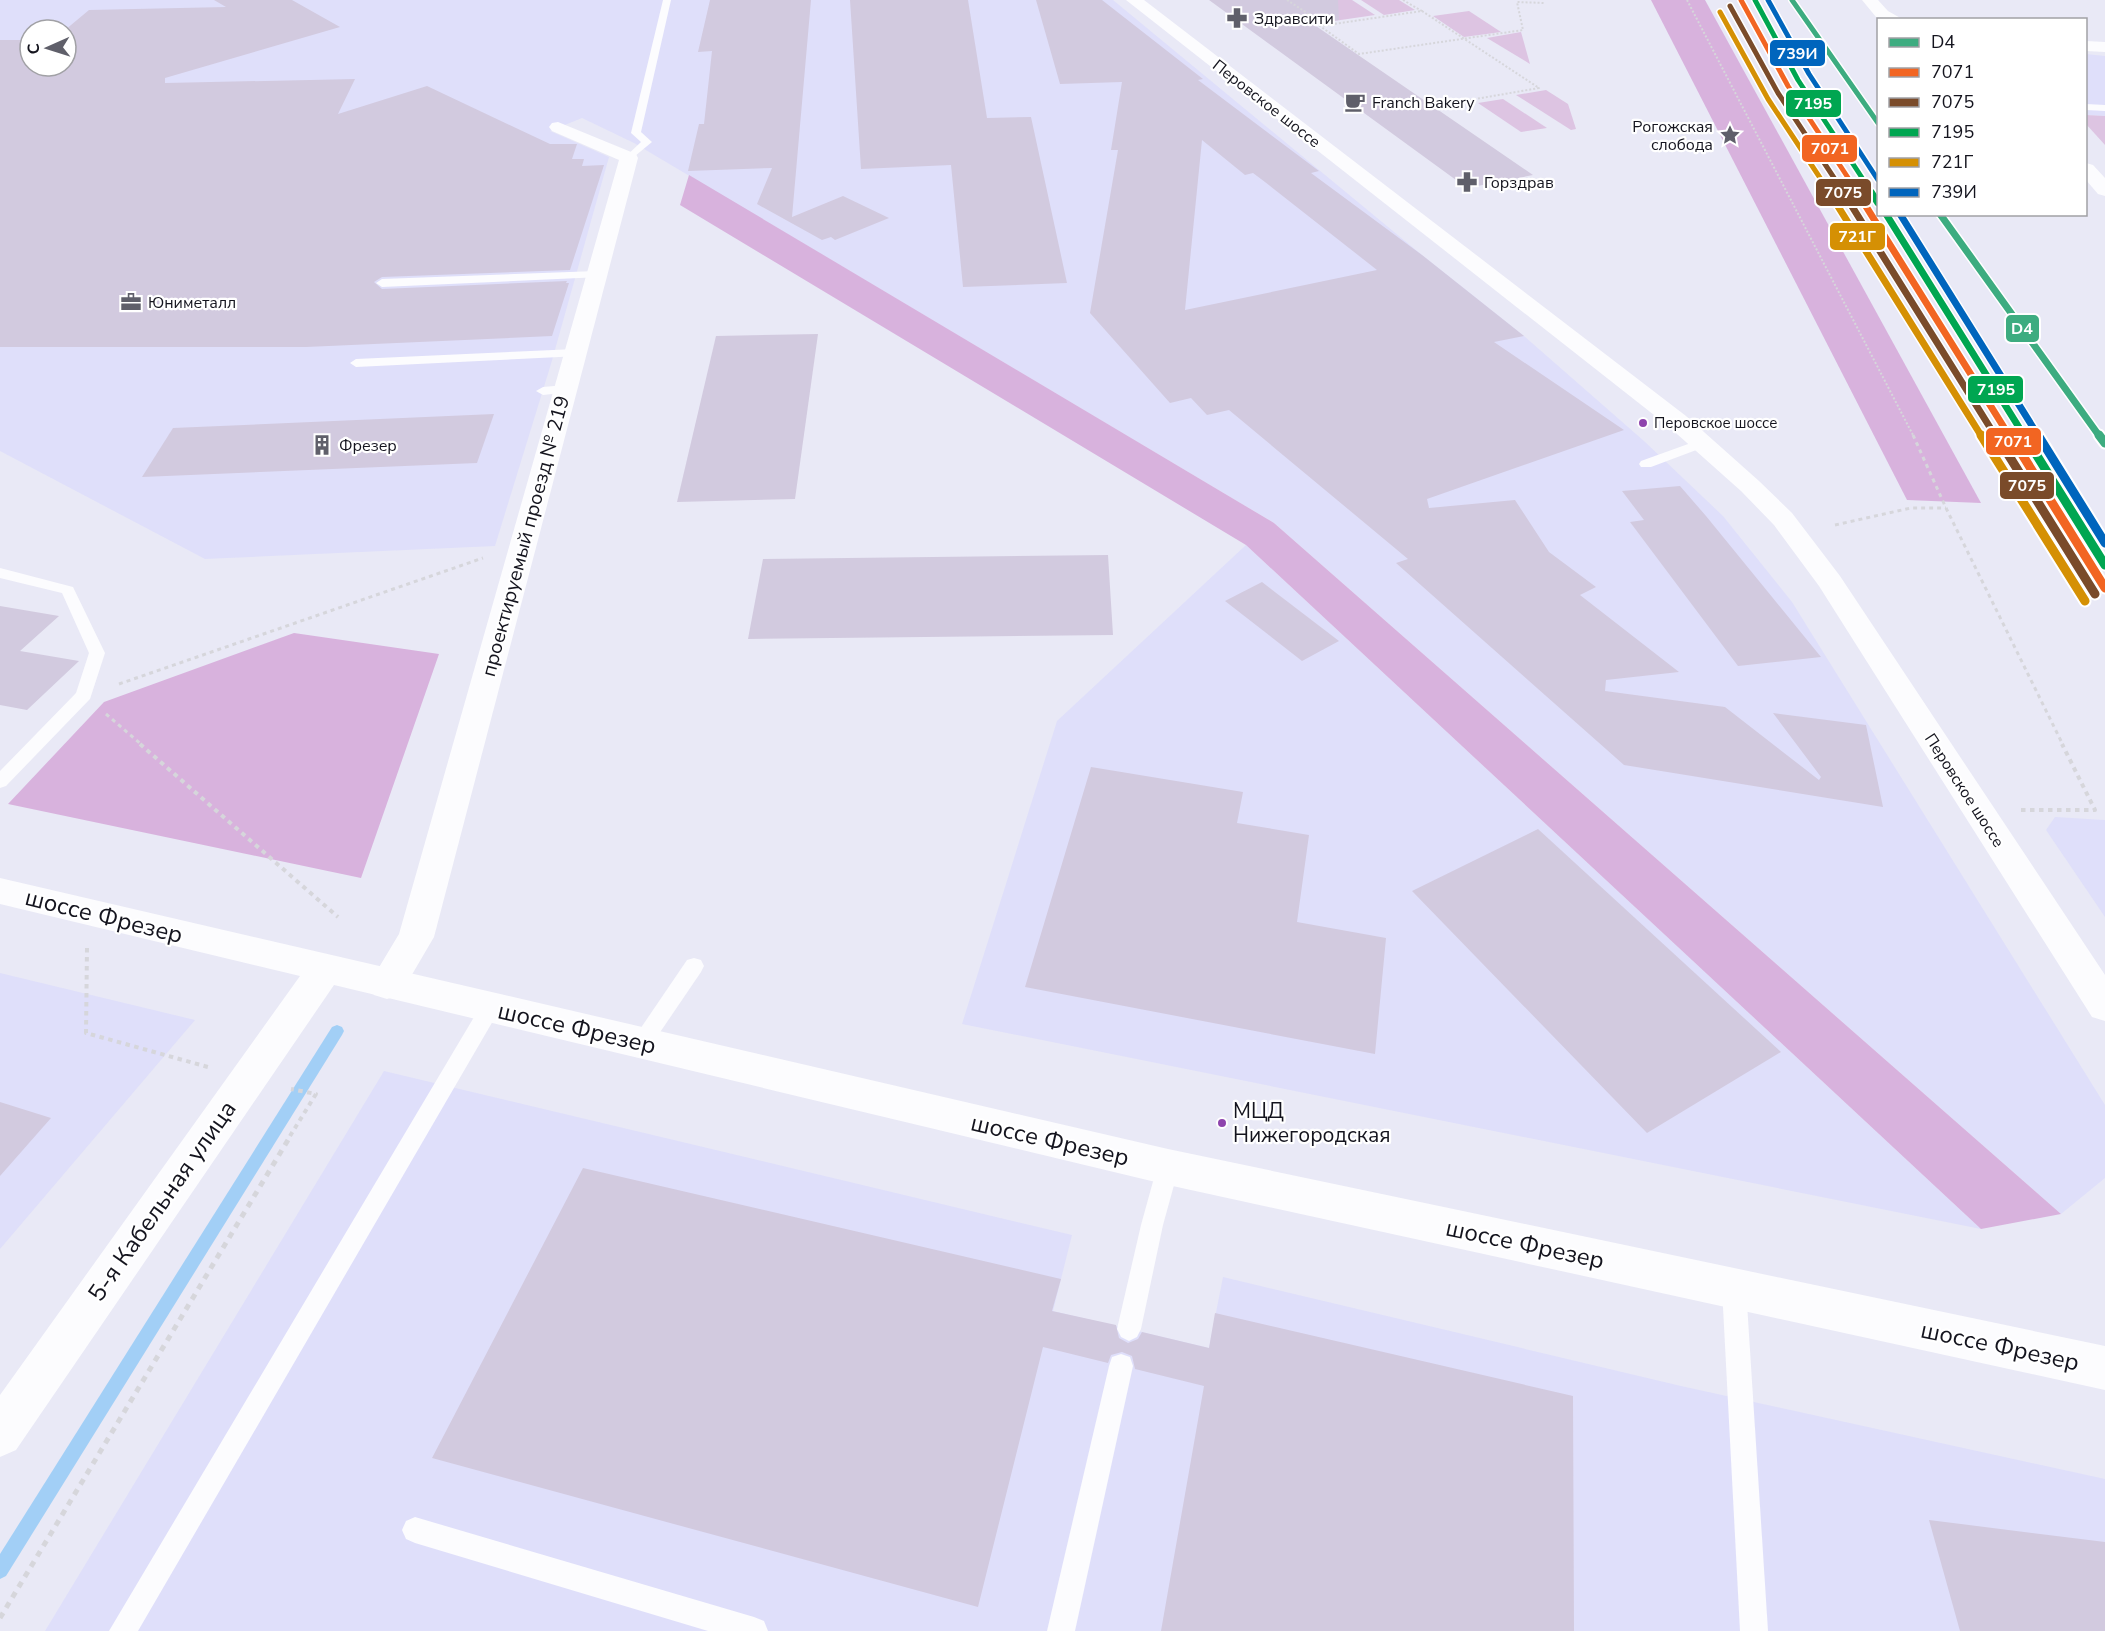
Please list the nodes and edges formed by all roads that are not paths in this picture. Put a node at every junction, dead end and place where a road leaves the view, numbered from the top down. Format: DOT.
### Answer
graph roads {
  1 [pos="667,0"];
  2 [pos="1134,0"];
  3 [pos="1870,0"];
  4 [pos="1891,18"];
  5 [pos="2087,45"];
  6 [pos="2105,47"];
  7 [pos="2087,107"];
  8 [pos="2105,108"];
  9 [pos="558,127"];
  10 [pos="633,146"];
  11 [pos="2087,171"];
  12 [pos="2105,190"];
  13 [pos="597,275"];
  14 [pos="382,283"];
  15 [pos="576,353"];
  16 [pos="356,363"];
  17 [pos="1702,443"];
  18 [pos="1646,464"];
  19 [pos="0,573"];
  20 [pos="0,782"];
  21 [pos="0,891"];
  22 [pos="694,966"];
  23 [pos="325,969"];
  24 [pos="387,984"];
  25 [pos="2105,1006"];
  26 [pos="490,1008"];
  27 [pos="641,1044"];
  28 [pos="1168,1167"];
  29 [pos="1734,1288"];
  30 [pos="1129,1329"];
  31 [pos="1121,1366"];
  32 [pos="2105,1368"];
  33 [pos="0,1434"];
  34 [pos="415,1530"];
  35 [pos="123,1631"];
  36 [pos="754,1631"];
  37 [pos="1061,1631"];
  38 [pos="1754,1631"];
  1 -- 10 [label="lane, проектируемый проезд № 219"];
  2 -- 17 [label="street, Перовское шоссе"];
  3 -- 4 [label="street"];
  5 -- 6 [label="street"];
  7 -- 8 [label="lane"];
  9 -- 10 [label="street"];
  10 -- 13 [label="street, проектируемый проезд № 219"];
  11 -- 12 [label="street"];
  13 -- 14 [label="lane"];
  13 -- 15 [label="street, проектируемый проезд № 219"];
  15 -- 16 [label="lane"];
  15 -- 24 [label="street, проектируемый проезд № 219"];
  17 -- 18 [label="lane"];
  17 -- 25 [label="street, Перовское шоссе"];
  19 -- 20 [label="lane"];
  21 -- 23 [label="street, шоссе Фрезер"];
  22 -- 27 [label="lane"];
  23 -- 24 [label="street, шоссе Фрезер"];
  23 -- 33 [label="street, 5-я Кабельная улица"];
  24 -- 26 [label="street, шоссе Фрезер"];
  26 -- 27 [label="street, шоссе Фрезер"];
  26 -- 35 [label="lane"];
  27 -- 28 [label="street, шоссе Фрезер"];
  28 -- 29 [label="street, шоссе Фрезер"];
  28 -- 30 [label="lane"];
  29 -- 32 [label="street, шоссе Фрезер"];
  29 -- 38 [label="lane"];
  31 -- 37 [label="lane"];
  34 -- 36 [label="lane"];
}
